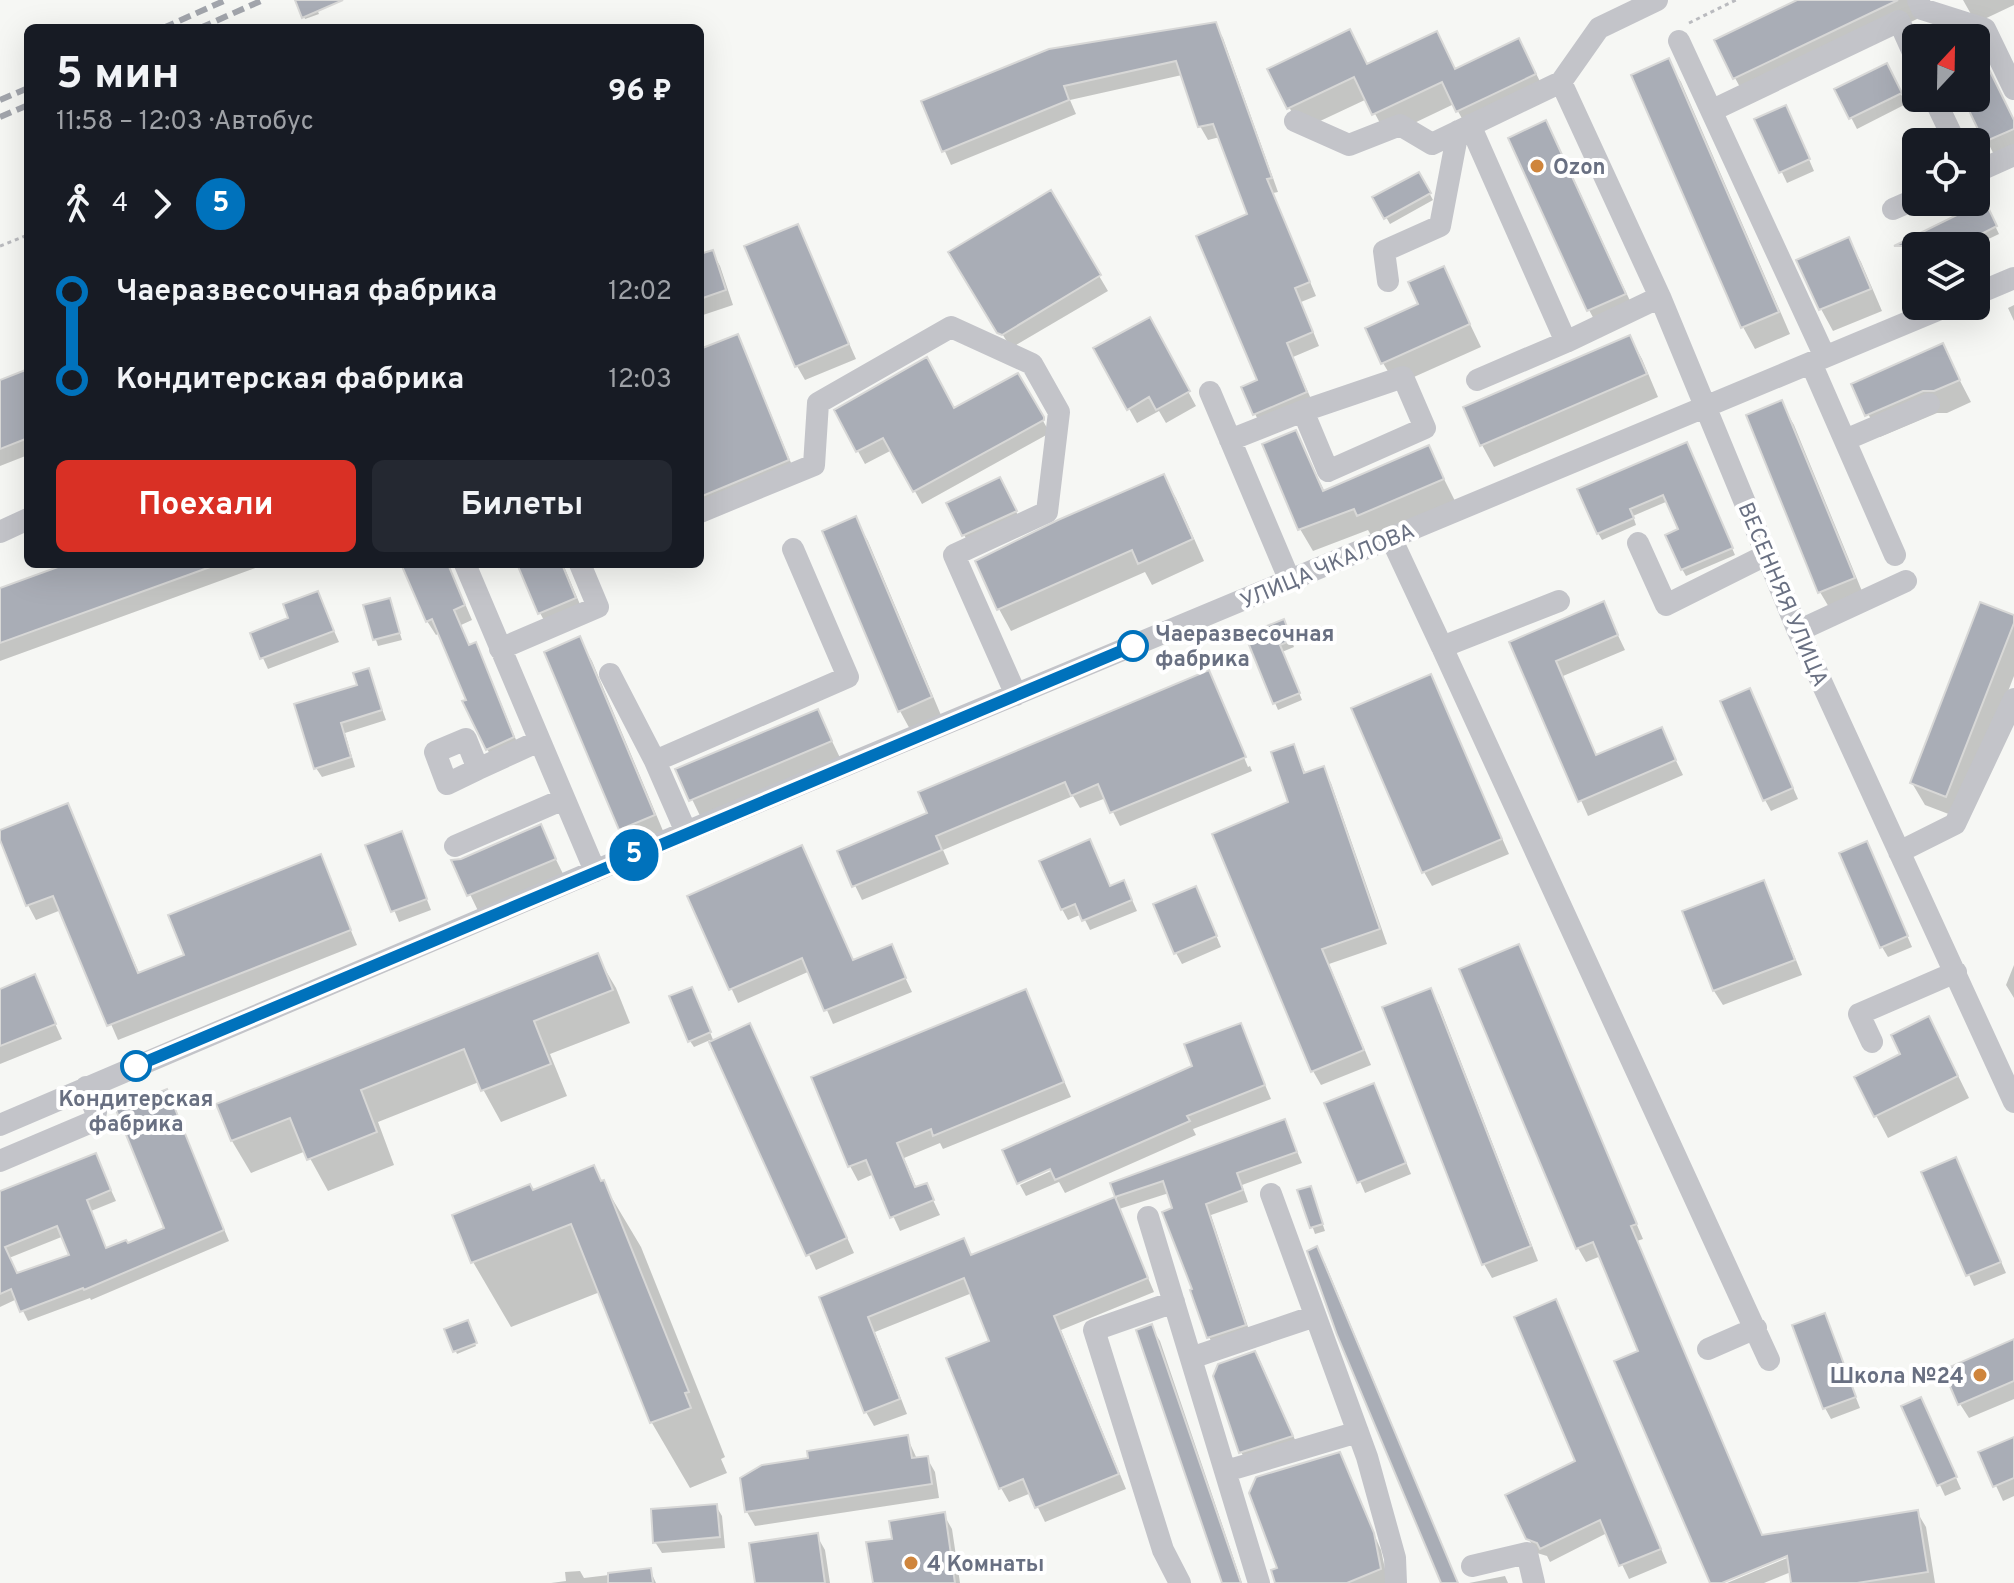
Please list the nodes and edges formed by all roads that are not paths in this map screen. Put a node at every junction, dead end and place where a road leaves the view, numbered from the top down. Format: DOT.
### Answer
graph roads {
  1 [pos="1657,0"];
  2 [pos="1920,5"];
  3 [pos="1899,21"];
  4 [pos="1902,28"];
  5 [pos="1679,41"];
  6 [pos="1561,82"];
  7 [pos="2014,89"];
  8 [pos="1713,110"];
  9 [pos="1295,121"];
  10 [pos="1464,128"];
  11 [pos="2014,155"];
  12 [pos="1990,166"];
  13 [pos="1902,205"];
  14 [pos="1893,209"];
  15 [pos="2014,278"];
  16 [pos="1388,281"];
  17 [pos="1990,288"];
  18 [pos="1660,297"];
  19 [pos="1914,320"];
  20 [pos="1566,342"];
  21 [pos="1818,360"];
  22 [pos="1477,380"];
  23 [pos="1210,392"];
  24 [pos="1929,404"];
  25 [pos="1705,407"];
  26 [pos="1303,411"];
  27 [pos="1230,440"];
  28 [pos="1845,440"];
  29 [pos="704,510"];
  30 [pos="24,521"];
  31 [pos="0,532"];
  32 [pos="1391,538"];
  33 [pos="1638,543"];
  34 [pos="793,549"];
  35 [pos="1766,555"];
  36 [pos="1895,555"];
  37 [pos="467,568"];
  38 [pos="582,568"];
  39 [pos="1290,581"];
  40 [pos="1906,581"];
  41 [pos="1559,601"];
  42 [pos="1798,631"];
  43 [pos="1442,647"];
  44 [pos="500,649"];
  45 [pos="610,674"];
  46 [pos="1016,695"];
  47 [pos="2014,699"];
  48 [pos="539,741"];
  49 [pos="655,761"];
  50 [pos="478,769"];
  51 [pos="564,799"];
  52 [pos="686,832"];
  53 [pos="455,846"];
  54 [pos="1899,852"];
  55 [pos="595,871"];
  56 [pos="1956,972"];
  57 [pos="1872,1042"];
  58 [pos="2009,1076"];
  59 [pos="86,1087"];
  60 [pos="2014,1102"];
  61 [pos="0,1125"];
  62 [pos="0,1161"];
  63 [pos="1271,1194"];
  64 [pos="1148,1217"];
  65 [pos="1174,1302"];
  66 [pos="1315,1316"];
  67 [pos="1756,1328"];
  68 [pos="1708,1349"];
  69 [pos="1191,1358"];
  70 [pos="1769,1360"];
  71 [pos="1358,1432"];
  72 [pos="1226,1471"];
  73 [pos="1472,1566"];
  74 [pos="1180,1583"];
  75 [pos="1259,1583"];
  76 [pos="1396,1583"];
  77 [pos="1534,1583"];
  1 -- 6 [label="street"];
  2 -- 3 [label="street"];
  2 -- 7 [label="street"];
  3 -- 4 [label="street"];
  3 -- 8 [label="street"];
  5 -- 8 [label="street"];
  6 -- 10 [label="street"];
  6 -- 18 [label="street, ВЕСЕННЯЯ УЛИЦА"];
  8 -- 21 [label="street"];
  9 -- 10 [label="street"];
  10 -- 16 [label="street"];
  10 -- 20 [label="street"];
  11 -- 12 [label="street"];
  13 -- 14 [label="street"];
  15 -- 17 [label="street"];
  18 -- 20 [label="street"];
  18 -- 25 [label="street, ВЕСЕННЯЯ УЛИЦА"];
  19 -- 21 [label="street, УЛИЦА ЧКАЛОВА"];
  20 -- 22 [label="street"];
  21 -- 25 [label="street, УЛИЦА ЧКАЛОВА"];
  21 -- 28 [label="street"];
  23 -- 27 [label="street"];
  24 -- 28 [label="street"];
  25 -- 32 [label="street, УЛИЦА ЧКАЛОВА"];
  25 -- 35 [label="street, ВЕСЕННЯЯ УЛИЦА"];
  26 -- 26 [label="street"];
  26 -- 27 [label="street"];
  27 -- 39 [label="street"];
  28 -- 36 [label="street"];
  29 -- 46 [label="street"];
  30 -- 31 [label="street"];
  32 -- 39 [label="street, УЛИЦА ЧКАЛОВА"];
  32 -- 43 [label="street"];
  33 -- 35 [label="street"];
  34 -- 49 [label="street"];
  35 -- 42 [label="street, ВЕСЕННЯЯ УЛИЦА"];
  37 -- 44 [label="street"];
  38 -- 44 [label="street"];
  39 -- 46 [label="street, УЛИЦА ЧКАЛОВА"];
  40 -- 42 [label="street"];
  41 -- 43 [label="street"];
  42 -- 54 [label="street, ВЕСЕННЯЯ УЛИЦА"];
  43 -- 67 [label="street"];
  44 -- 48 [label="street"];
  45 -- 49 [label="street"];
  46 -- 52 [label="street, УЛИЦА ЧКАЛОВА"];
  47 -- 54 [label="street"];
  48 -- 50 [label="street"];
  48 -- 51 [label="street"];
  49 -- 52 [label="street"];
  51 -- 53 [label="street"];
  51 -- 55 [label="street"];
  52 -- 55 [label="street, УЛИЦА ЧКАЛОВА"];
  54 -- 56 [label="street, ВЕСЕННЯЯ УЛИЦА"];
  55 -- 59 [label="street, УЛИЦА ЧКАЛОВА"];
  56 -- 57 [label="street"];
  56 -- 58 [label="street, ВЕСЕННЯЯ УЛИЦА"];
  58 -- 60 [label="street, ВЕСЕННЯЯ УЛИЦА"];
  59 -- 61 [label="street, УЛИЦА ЧКАЛОВА"];
  59 -- 62 [label="street"];
  63 -- 66 [label="street"];
  64 -- 65 [label="street"];
  65 -- 69 [label="street"];
  65 -- 74 [label="street"];
  66 -- 69 [label="street"];
  66 -- 71 [label="street"];
  67 -- 68 [label="street"];
  67 -- 70 [label="street"];
  69 -- 72 [label="street"];
  71 -- 72 [label="street"];
  71 -- 76 [label="street"];
  72 -- 75 [label="street"];
  73 -- 77 [label="street"];
}
